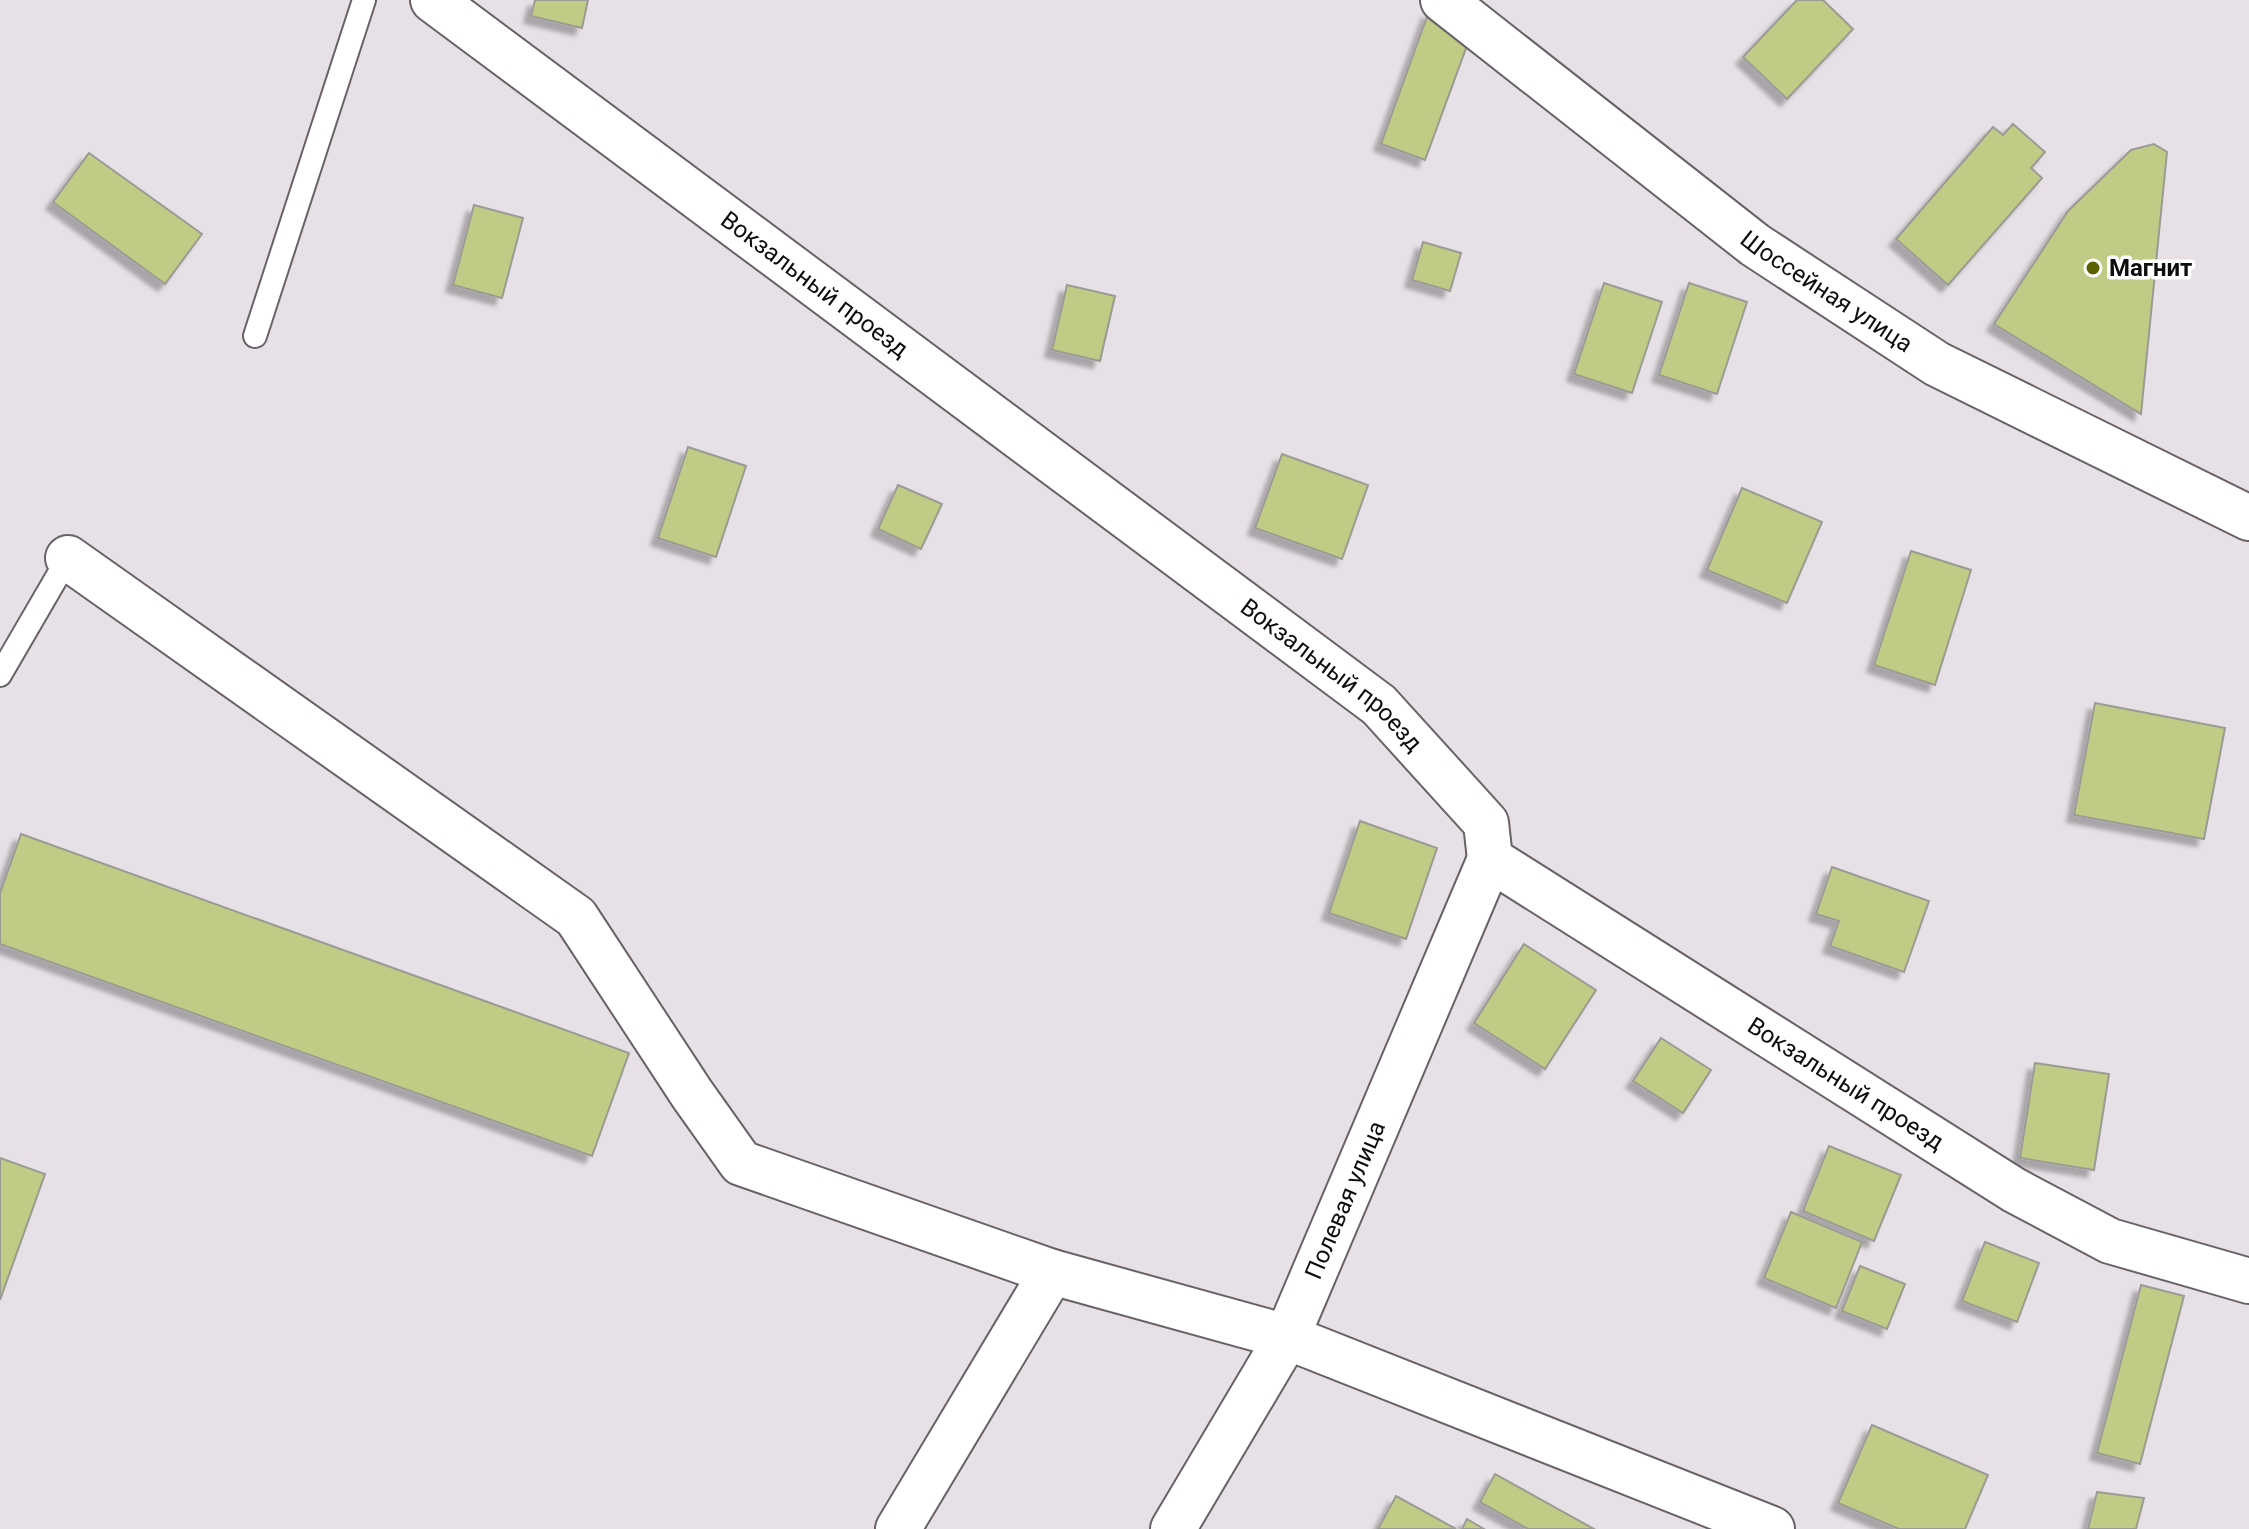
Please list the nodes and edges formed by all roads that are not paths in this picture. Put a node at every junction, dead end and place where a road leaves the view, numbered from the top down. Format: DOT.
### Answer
graph roads {
  1 [pos="364,0"];
  2 [pos="433,0"];
  3 [pos="1443,0"];
  4 [pos="255,336"];
  5 [pos="2249,518"];
  6 [pos="68,558"];
  7 [pos="0,675"];
  8 [pos="1490,859"];
  9 [pos="1052,1272"];
  10 [pos="2249,1281"];
  11 [pos="1287,1337"];
  12 [pos="898,1529"];
  13 [pos="1173,1529"];
  14 [pos="1772,1529"];
  1 -- 4 [label="lane"];
  2 -- 8 [label="street, Вокзальный проезд"];
  3 -- 5 [label="street, Шоссейная улица"];
  6 -- 7 [label="lane"];
  6 -- 9 [label="street"];
  8 -- 10 [label="street, Вокзальный проезд"];
  8 -- 11 [label="street, Полевая улица"];
  9 -- 11 [label="street"];
  9 -- 12 [label="street"];
  11 -- 13 [label="street, Полевая улица"];
  11 -- 14 [label="street"];
}
